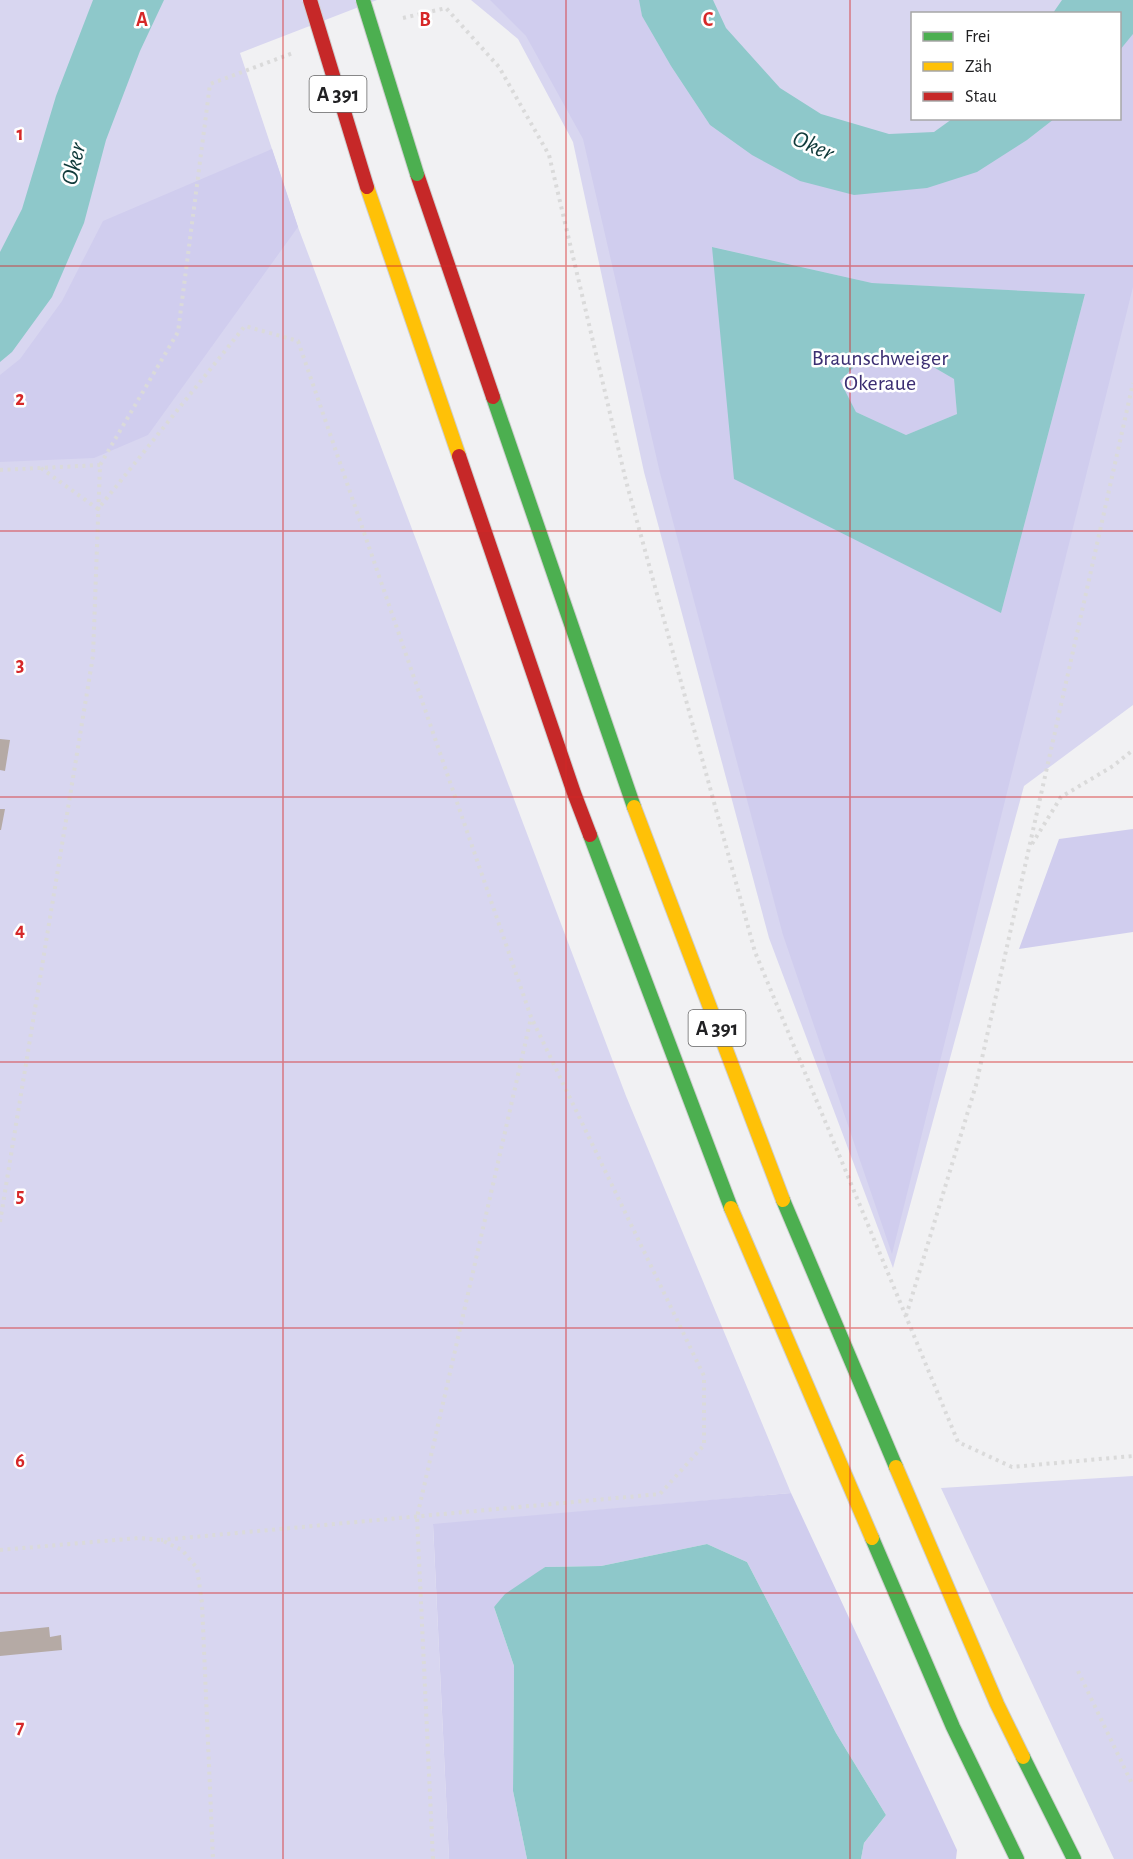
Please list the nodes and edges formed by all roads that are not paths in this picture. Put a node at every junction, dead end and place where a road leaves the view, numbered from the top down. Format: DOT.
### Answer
graph roads {
  1 [pos="310,0"];
  2 [pos="363,0"];
  3 [pos="1017,1859"];
  4 [pos="1074,1859"];
  1 -- 3 [label="highway, A 391, bridge"];
  2 -- 4 [label="highway, A 391, bridge"];
}
